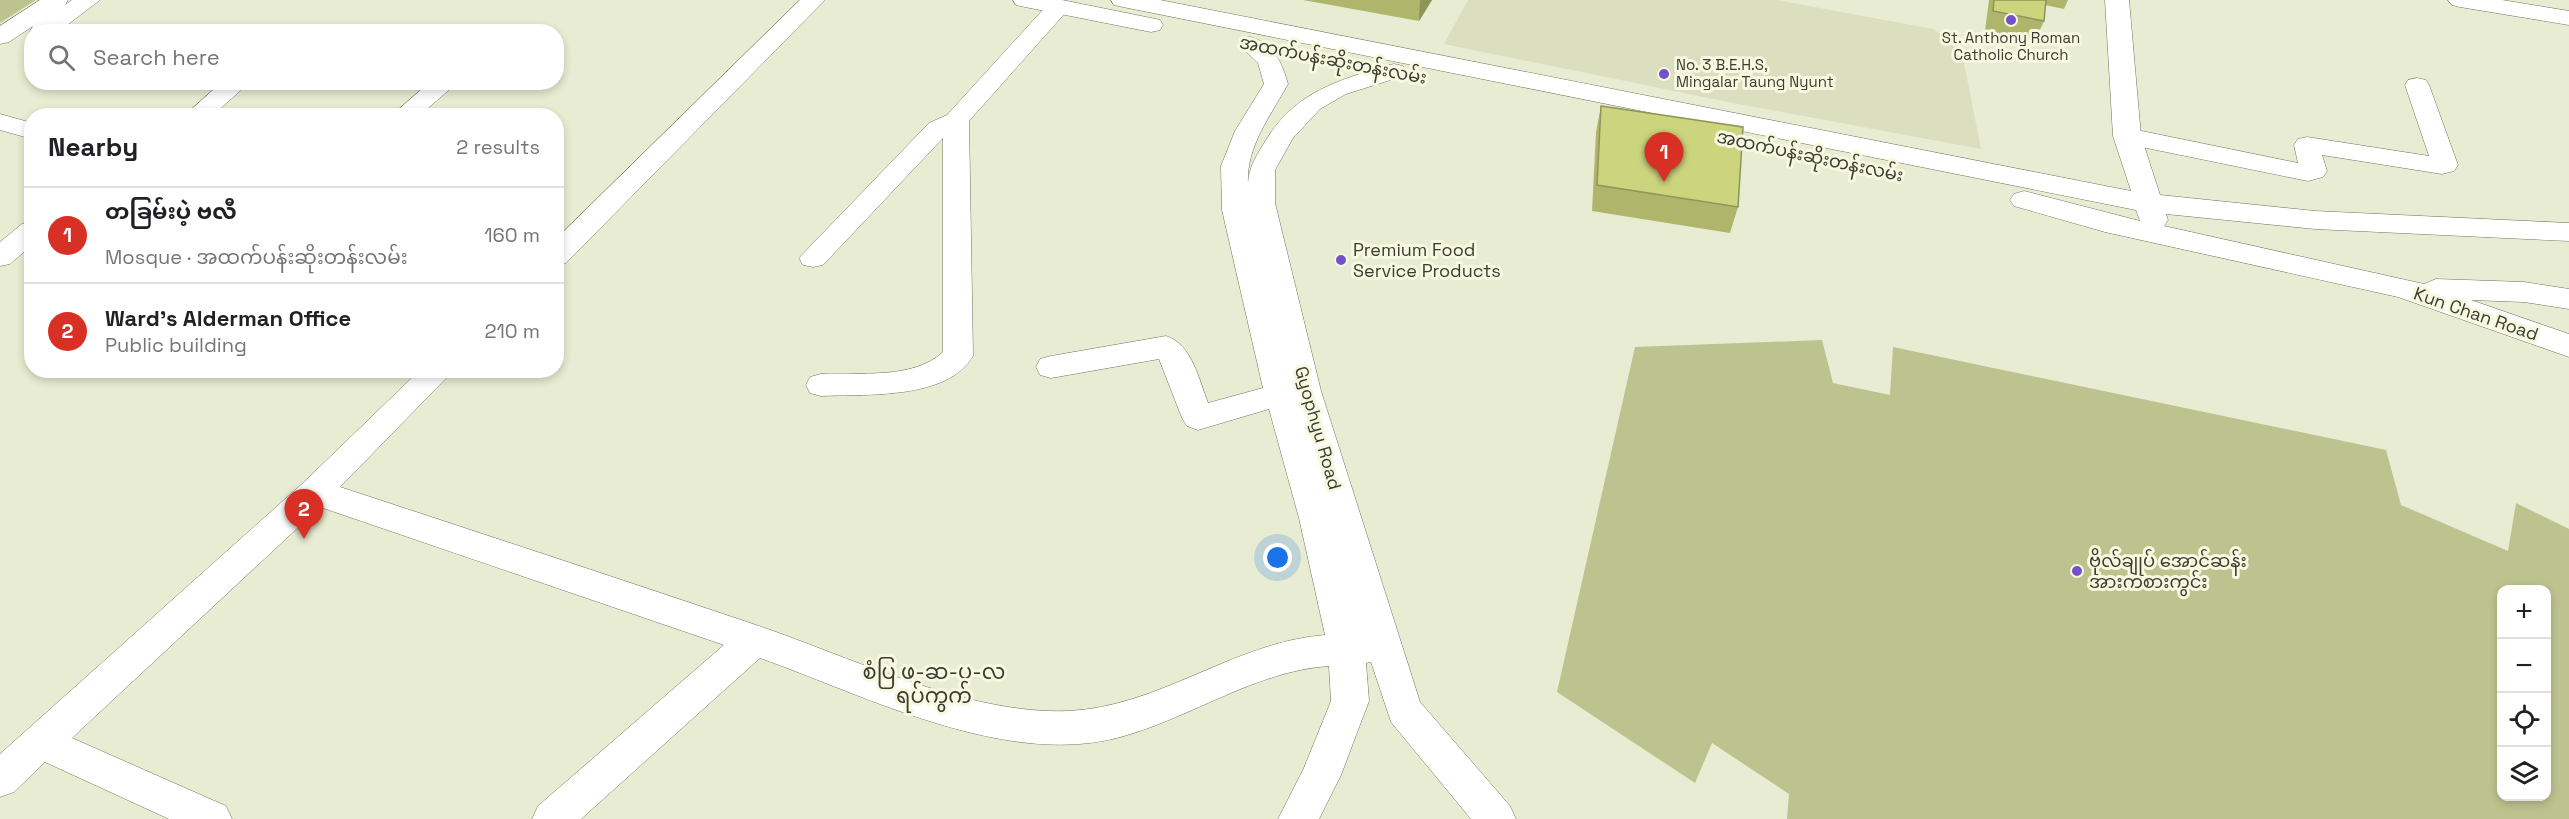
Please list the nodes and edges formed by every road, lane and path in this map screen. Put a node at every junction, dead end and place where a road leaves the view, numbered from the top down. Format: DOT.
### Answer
graph roads {
  1 [pos="56,0"];
  2 [pos="88,0"];
  3 [pos="813,0"];
  4 [pos="1025,0"];
  5 [pos="1123,0"];
  6 [pos="2118,0"];
  7 [pos="2460,0"];
  8 [pos="1058,7"];
  9 [pos="52,24"];
  10 [pos="2566,24"];
  11 [pos="0,37"];
  12 [pos="24,42"];
  13 [pos="1250,44"];
  14 [pos="0,58"];
  15 [pos="1394,71"];
  16 [pos="2417,85"];
  17 [pos="228,90"];
  18 [pos="436,90"];
  19 [pos="206,108"];
  20 [pos="413,108"];
  21 [pos="956,120"];
  22 [pos="0,122"];
  23 [pos="24,129"];
  24 [pos="2128,143"];
  25 [pos="2067,189"];
  26 [pos="2154,219"];
  27 [pos="2569,232"];
  28 [pos="24,236"];
  29 [pos="564,248"];
  30 [pos="0,256"];
  31 [pos="813,258"];
  32 [pos="2404,288"];
  33 [pos="2524,292"];
  34 [pos="2569,300"];
  35 [pos="2569,332"];
  36 [pos="2569,346"];
  37 [pos="1051,367"];
  38 [pos="431,378"];
  39 [pos="821,385"];
  40 [pos="1280,394"];
  41 [pos="315,492"];
  42 [pos="755,640"];
  43 [pos="1365,648"];
  44 [pos="41,742"];
  45 [pos="0,779"];
  46 [pos="212,819"];
  47 [pos="552,819"];
  48 [pos="1298,819"];
  49 [pos="1496,819"];
  1 -- 11 [label="main road"];
  2 -- 9 [label="main road"];
  3 -- 29 [label="street"];
  4 -- 8 [label="main road, အထက်ပန်းဆိုးတန်းလမ်း"];
  5 -- 25 [label="main road, အထက်ပန်းဆိုးတန်းလမ်း"];
  6 -- 24 [label="main road"];
  7 -- 10 [label="street"];
  8 -- 13 [label="main road, အထက်ပန်းဆိုးတန်းလမ်း"];
  8 -- 21 [label="street"];
  12 -- 14 [label="main road"];
  13 -- 15 [label="main road, အထက်ပန်းဆိုးတန်းလမ်း"];
  13 -- 40 [label="street, Gyophyu Road"];
  15 -- 26 [label="main road, အထက်ပန်းဆိုးတန်းလမ်း"];
  15 -- 43 [label="street, Gyophyu Road"];
  16 -- 24 [label="street"];
  17 -- 19 [label="street"];
  18 -- 20 [label="street"];
  21 -- 31 [label="street"];
  21 -- 39 [label="street"];
  22 -- 23 [label="street"];
  24 -- 25 [label="main road"];
  24 -- 26 [label="main road"];
  25 -- 26 [label="main road, အထက်ပန်းဆိုးတန်းလမ်း"];
  26 -- 27 [label="main road, အထက်ပန်းဆိုးတန်းလမ်း"];
  26 -- 32 [label="main road"];
  28 -- 30 [label="street"];
  32 -- 33 [label="main road, Kun Chan Road"];
  32 -- 36 [label="main road, Kun Chan Road"];
  33 -- 34 [label="main road, Kun Chan Road"];
  33 -- 35 [label="main road"];
  37 -- 40 [label="street"];
  38 -- 41 [label="street"];
  40 -- 43 [label="street, Gyophyu Road"];
  41 -- 42 [label="street"];
  41 -- 44 [label="street"];
  42 -- 43 [label="street"];
  42 -- 47 [label="street"];
  43 -- 48 [label="street, Gyophyu Road"];
  43 -- 49 [label="street, Gyophyu Road"];
  44 -- 45 [label="street"];
  44 -- 46 [label="street"];
}
